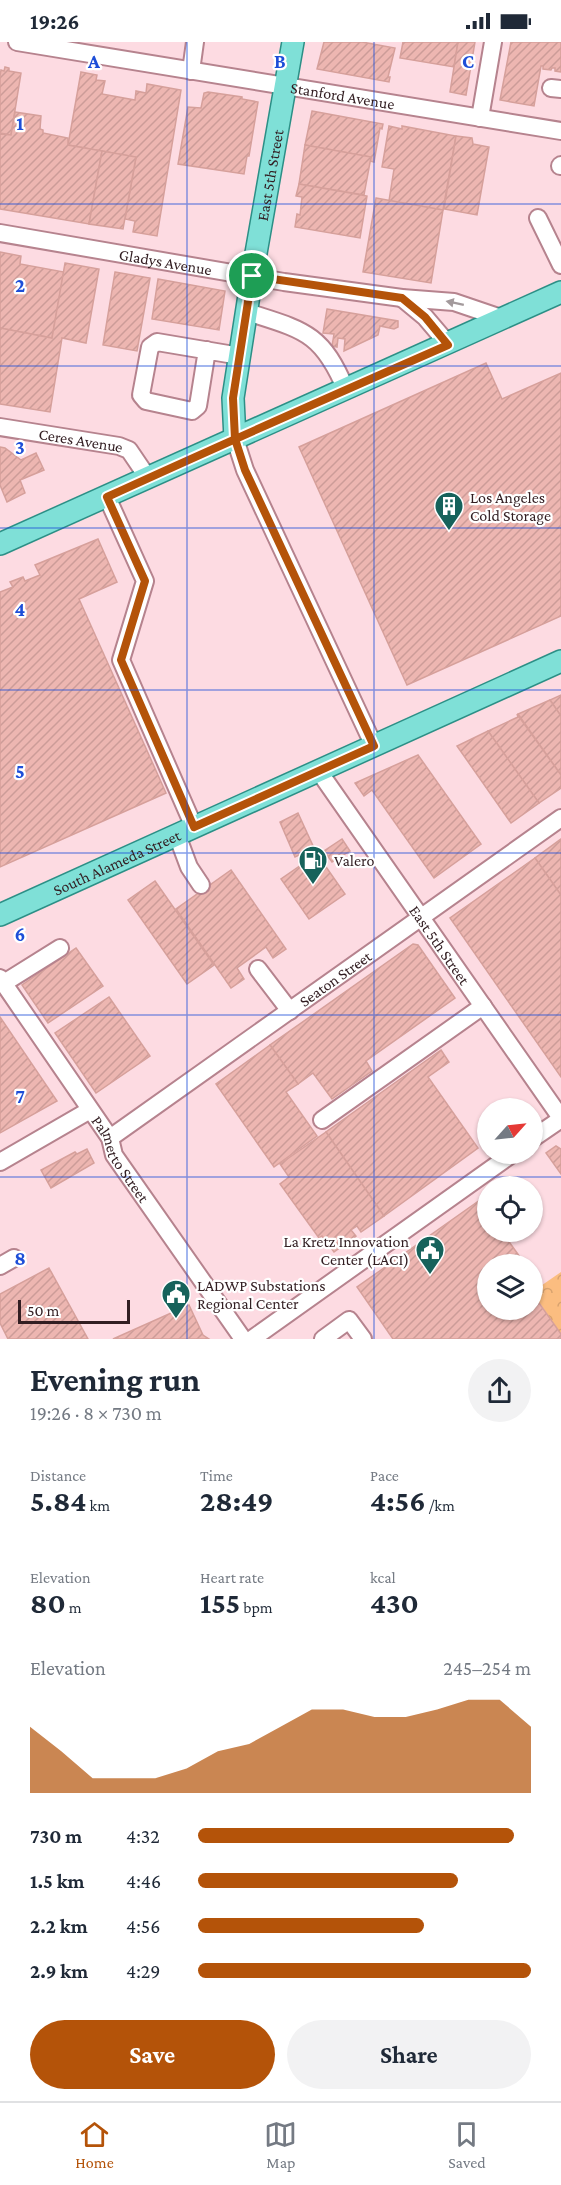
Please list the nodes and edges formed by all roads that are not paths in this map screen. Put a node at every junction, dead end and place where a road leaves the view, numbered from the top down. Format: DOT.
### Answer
graph roads {
  1 [pos="17,42"];
  2 [pos="195,42"];
  3 [pos="293,42"];
  4 [pos="493,42"];
  5 [pos="191,71"];
  6 [pos="285,87"];
  7 [pos="480,118"];
  8 [pos="561,131"];
  9 [pos="538,218"];
  10 [pos="0,233"];
  11 [pos="561,265"];
  12 [pos="252,276"];
  13 [pos="561,292"];
  14 [pos="402,298"];
  15 [pos="247,312"];
  16 [pos="504,319"];
  17 [pos="448,345"];
  18 [pos="207,350"];
  19 [pos="240,356"];
  20 [pos="346,390"];
  21 [pos="0,427"];
  22 [pos="235,439"];
  23 [pos="148,478"];
  24 [pos="107,497"];
  25 [pos="0,543"];
  26 [pos="561,661"];
  27 [pos="374,746"];
  28 [pos="318,770"];
  29 [pos="561,818"];
  30 [pos="185,831"];
  31 [pos="201,885"];
  32 [pos="0,915"];
  33 [pos="421,918"];
  34 [pos="60,948"];
  35 [pos="258,969"];
  36 [pos="2,980"];
  37 [pos="483,1006"];
  38 [pos="290,1011"];
  39 [pos="90,1110"];
  40 [pos="561,1118"];
  41 [pos="322,1120"];
  42 [pos="543,1131"];
  43 [pos="110,1138"];
  44 [pos="0,1162"];
  45 [pos="498,1164"];
  46 [pos="243,1339"];
  47 [pos="252,1339"];
  48 [pos="323,1339"];
  49 [pos="363,1339"];
  1 -- 5 [label="street, Stanford Avenue"];
  2 -- 5 [label="street"];
  3 -- 6 [label="main road, East 5th Street"];
  4 -- 7 [label="street"];
  5 -- 6 [label="street, Stanford Avenue"];
  6 -- 7 [label="street, Stanford Avenue"];
  6 -- 12 [label="main road, East 5th Street"];
  7 -- 8 [label="street, Stanford Avenue"];
  9 -- 11 [label="street"];
  10 -- 12 [label="street, Gladys Avenue"];
  12 -- 14 [label="street, Gladys Avenue"];
  12 -- 15 [label="main road, East 5th Street"];
  13 -- 16 [label="main road"];
  16 -- 14 [label="street, Gladys Avenue, one-way"];
  14 -- 17 [label="street"];
  15 -- 19 [label="main road, East 5th Street"];
  15 -- 20 [label="street"];
  16 -- 17 [label="main road"];
  17 -- 20 [label="main road"];
  18 -- 18 [label="street"];
  18 -- 19 [label="street"];
  19 -- 22 [label="main road, East 5th Street"];
  20 -- 22 [label="main road"];
  21 -- 23 [label="street, Ceres Avenue"];
  22 -- 23 [label="main road"];
  22 -- 27 [label="street, East 5th Street"];
  23 -- 24 [label="main road"];
  24 -- 25 [label="main road"];
  24 -- 30 [label="street"];
  26 -- 27 [label="main road, South Alameda Street"];
  27 -- 28 [label="main road, South Alameda Street"];
  28 -- 30 [label="main road, South Alameda Street"];
  28 -- 33 [label="street, East 5th Street"];
  29 -- 33 [label="street, Seaton Street"];
  30 -- 31 [label="street"];
  30 -- 32 [label="main road, South Alameda Street"];
  33 -- 37 [label="street, East 5th Street"];
  33 -- 38 [label="street, Seaton Street"];
  34 -- 36 [label="street"];
  35 -- 38 [label="street"];
  36 -- 39 [label="street, Palmetto Street"];
  37 -- 40 [label="street, East 5th Street"];
  37 -- 41 [label="street"];
  38 -- 43 [label="street, Seaton Street"];
  39 -- 43 [label="street, Palmetto Street"];
  39 -- 44 [label="street"];
  40 -- 42 [label="street"];
  43 -- 46 [label="street, Palmetto Street"];
  45 -- 47 [label="street"];
  48 -- 49 [label="street"];
}
